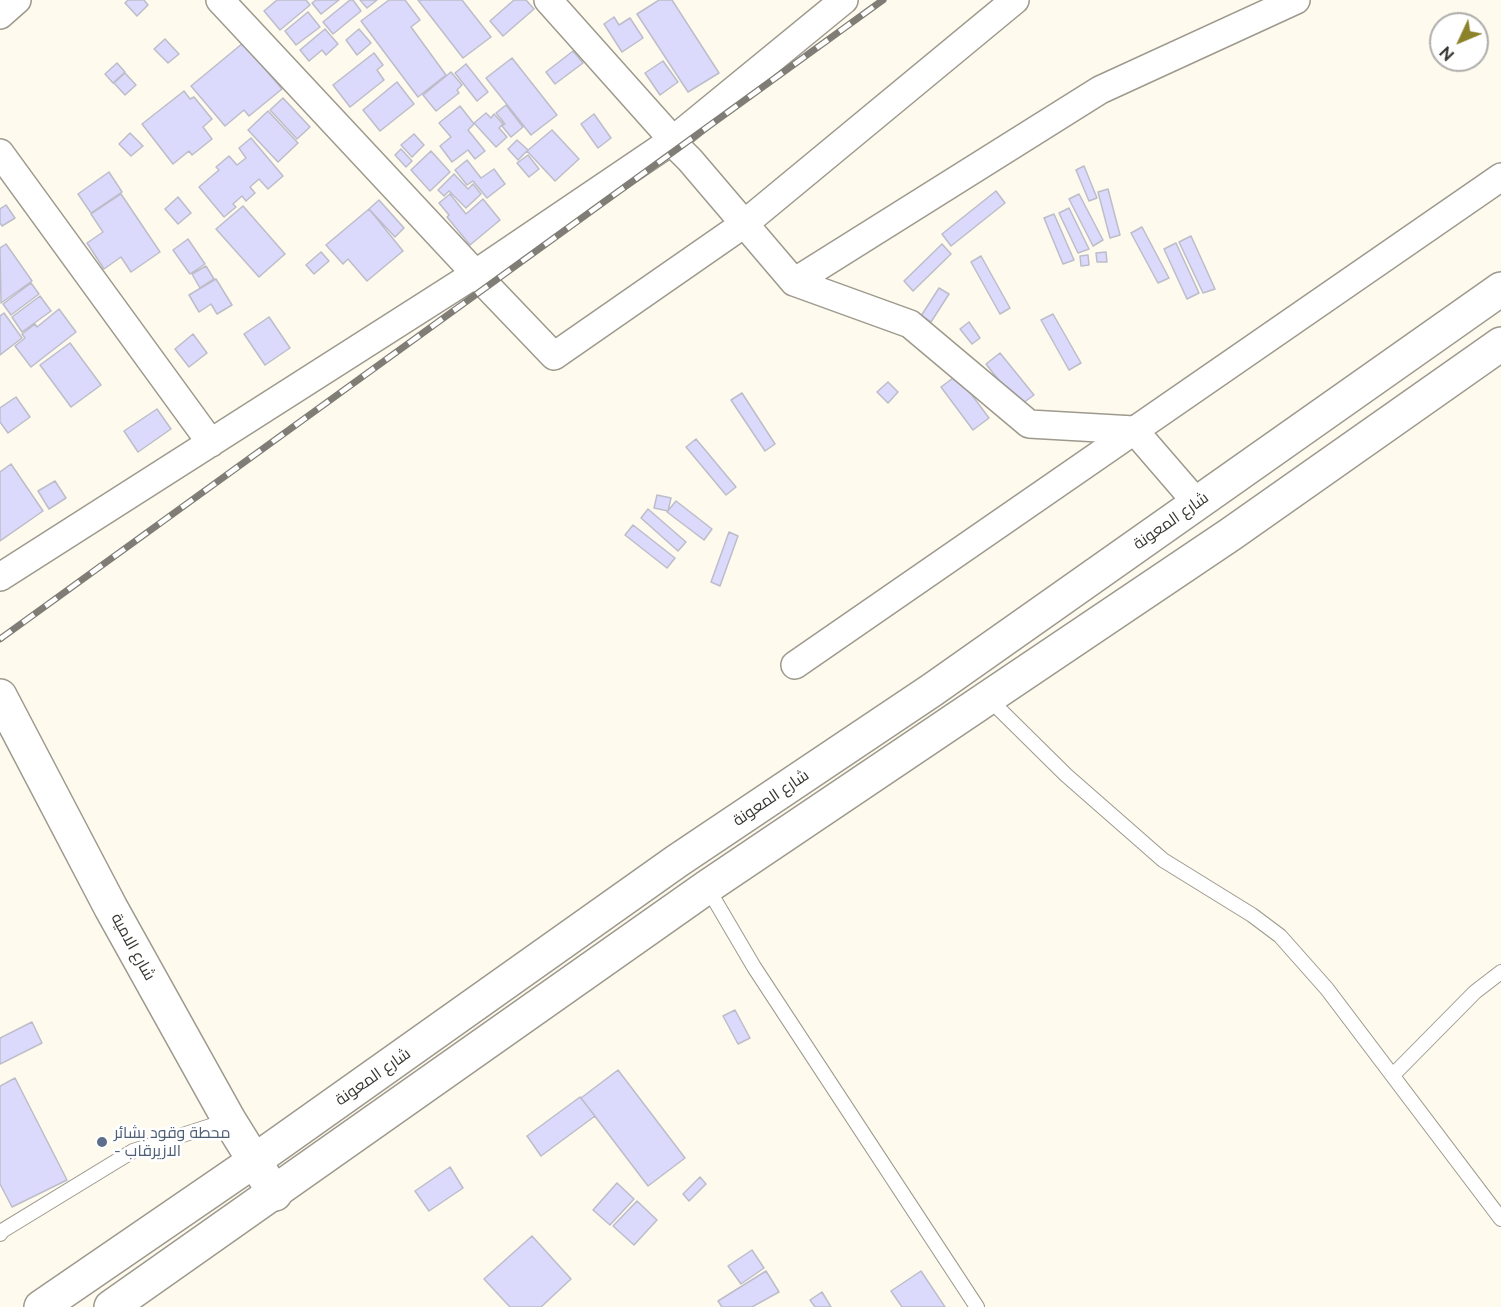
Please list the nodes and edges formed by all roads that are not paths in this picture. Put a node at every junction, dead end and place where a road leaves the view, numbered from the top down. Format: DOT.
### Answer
graph roads {
  1 [pos="17,0"];
  2 [pos="220,0"];
  3 [pos="548,0"];
  4 [pos="844,0"];
  5 [pos="1015,0"];
  6 [pos="1296,0"];
  7 [pos="0,15"];
  8 [pos="674,140"];
  9 [pos="0,153"];
  10 [pos="1501,177"];
  11 [pos="744,224"];
  12 [pos="475,274"];
  13 [pos="794,282"];
  14 [pos="1501,290"];
  15 [pos="1501,344"];
  16 [pos="1134,430"];
  17 [pos="211,443"];
  18 [pos="1197,503"];
  19 [pos="0,577"];
  20 [pos="795,665"];
  21 [pos="0,696"];
  22 [pos="988,698"];
  23 [pos="707,888"];
  24 [pos="1501,972"];
  25 [pos="1393,1075"];
  26 [pos="229,1120"];
  27 [pos="254,1161"];
  28 [pos="275,1194"];
  29 [pos="1501,1219"];
  30 [pos="0,1234"];
  31 [pos="127,1303"];
  32 [pos="41,1307"];
  33 [pos="977,1307"];
  1 -- 7 [label="street"];
  2 -- 12 [label="street"];
  3 -- 8 [label="street"];
  4 -- 8 [label="street"];
  5 -- 11 [label="street"];
  6 -- 13 [label="street"];
  8 -- 11 [label="street"];
  8 -- 12 [label="street"];
  9 -- 17 [label="street"];
  10 -- 16 [label="street"];
  11 -- 12 [label="street"];
  11 -- 13 [label="street"];
  12 -- 17 [label="street"];
  13 -- 16 [label="street"];
  14 -- 18 [label="main road, شارع المعونة"];
  15 -- 22 [label="main road"];
  16 -- 18 [label="street"];
  16 -- 20 [label="street"];
  17 -- 19 [label="street"];
  18 -- 27 [label="main road, شارع المعونة"];
  21 -- 26 [label="main road, شارع الامية"];
  22 -- 23 [label="main road"];
  22 -- 25 [label="lane"];
  23 -- 28 [label="main road"];
  23 -- 33 [label="lane"];
  24 -- 25 [label="lane"];
  25 -- 29 [label="lane"];
  26 -- 27 [label="main road, شارع الامية"];
  26 -- 30 [label="lane"];
  27 -- 28 [label="main road, شارع الامية"];
  27 -- 32 [label="main road, شارع المعونة"];
  28 -- 31 [label="main road"];
}
